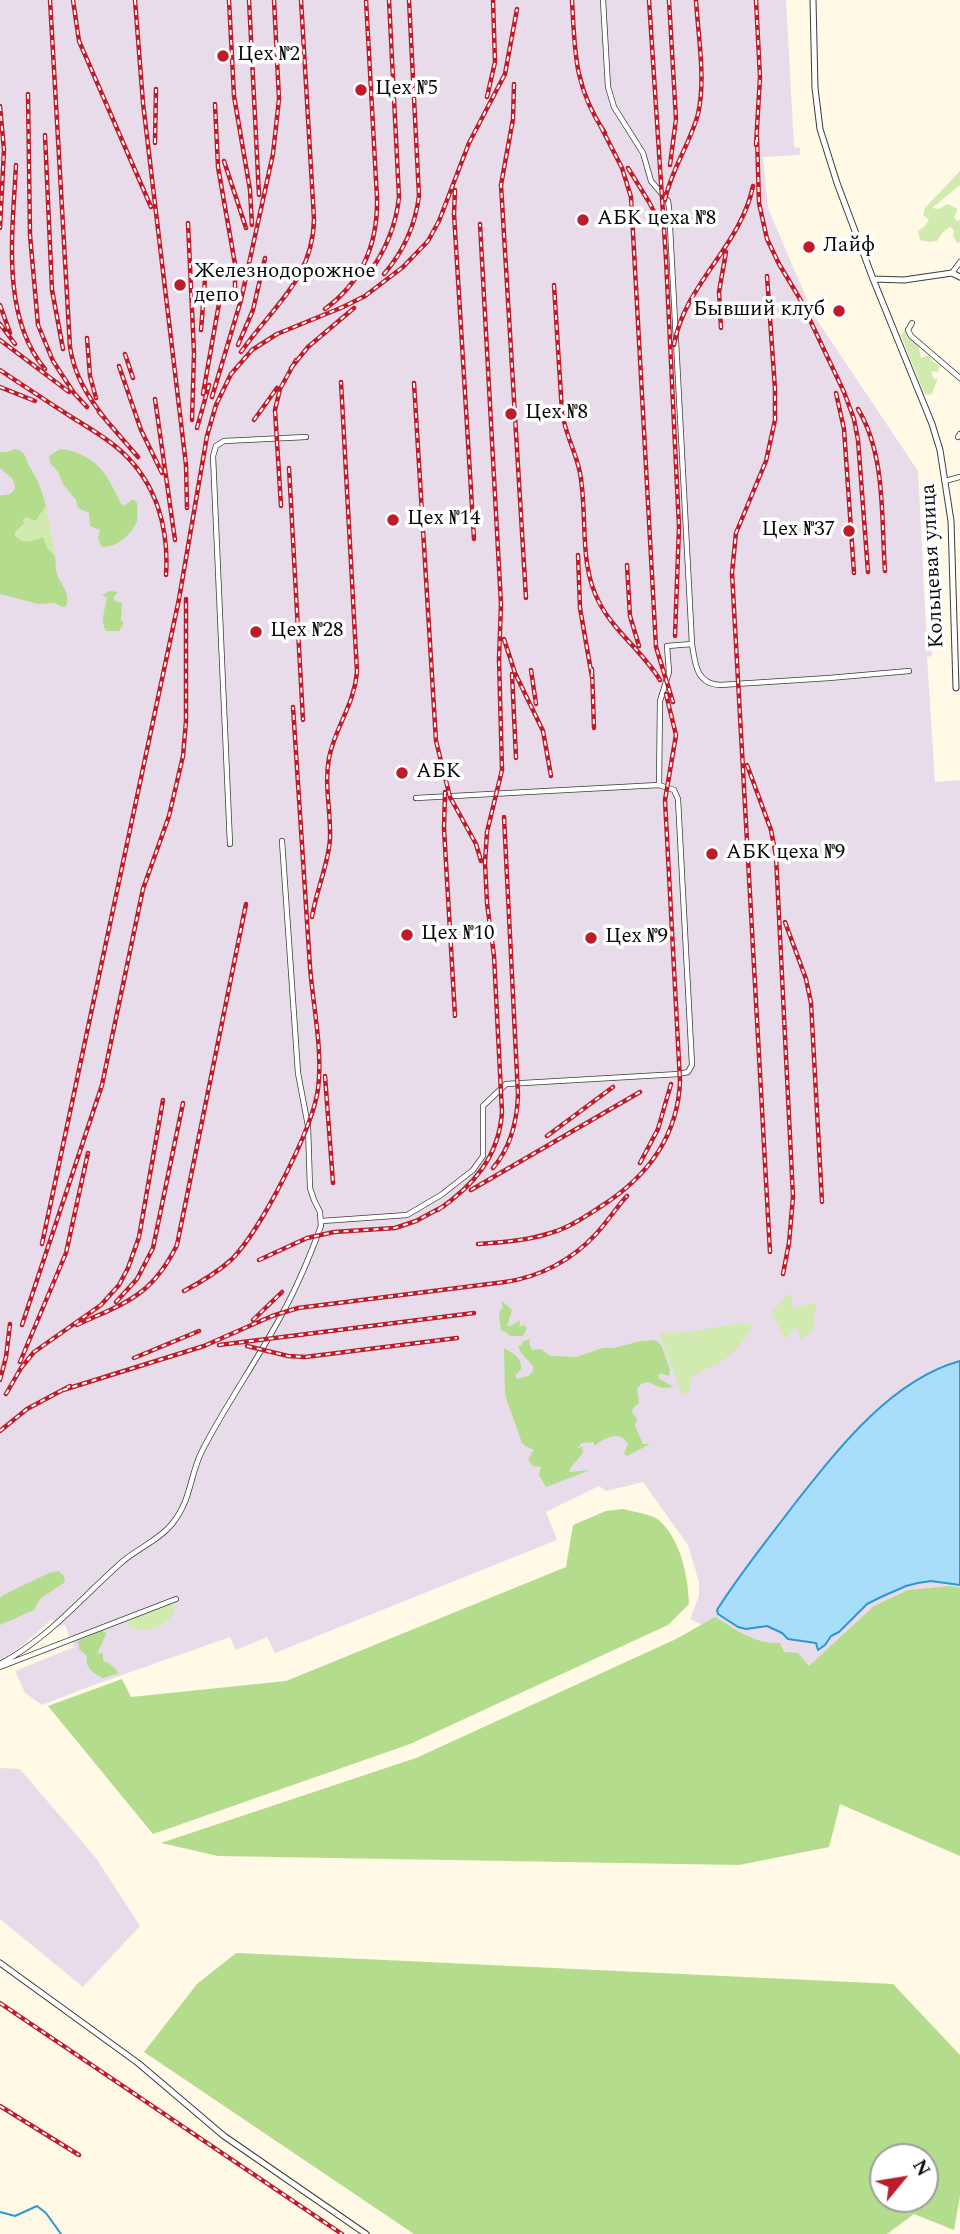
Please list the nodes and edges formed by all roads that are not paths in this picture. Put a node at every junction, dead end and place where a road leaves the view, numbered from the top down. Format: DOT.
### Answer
graph roads {
  1 [pos="603,0"];
  2 [pos="813,0"];
  3 [pos="960,262"];
  4 [pos="952,273"];
  5 [pos="960,277"];
  6 [pos="873,279"];
  7 [pos="912,323"];
  8 [pos="960,379"];
  9 [pos="306,437"];
  10 [pos="960,477"];
  11 [pos="945,481"];
  12 [pos="957,602"];
  13 [pos="692,644"];
  14 [pos="909,671"];
  15 [pos="958,688"];
  16 [pos="659,785"];
  17 [pos="416,798"];
  18 [pos="282,841"];
  19 [pos="230,844"];
  20 [pos="322,1221"];
  21 [pos="176,1599"];
  22 [pos="0,1666"];
  23 [pos="0,1963"];
  24 [pos="366,2234"];
  1 -- 13 [label="street"];
  2 -- 6 [label="street, Кольцевая улица"];
  3 -- 4 [label="street"];
  4 -- 5 [label="street"];
  4 -- 6 [label="street"];
  6 -- 11 [label="street, Кольцевая улица"];
  7 -- 8 [label="street"];
  9 -- 19 [label="street"];
  10 -- 11 [label="street"];
  11 -- 12 [label="street, Кольцевая улица"];
  12 -- 15 [label="street, Кольцевая улица"];
  13 -- 14 [label="street"];
  13 -- 16 [label="street"];
  16 -- 17 [label="street"];
  16 -- 20 [label="street"];
  18 -- 20 [label="street"];
  20 -- 22 [label="street"];
  21 -- 22 [label="street"];
  23 -- 24 [label="street"];
}
